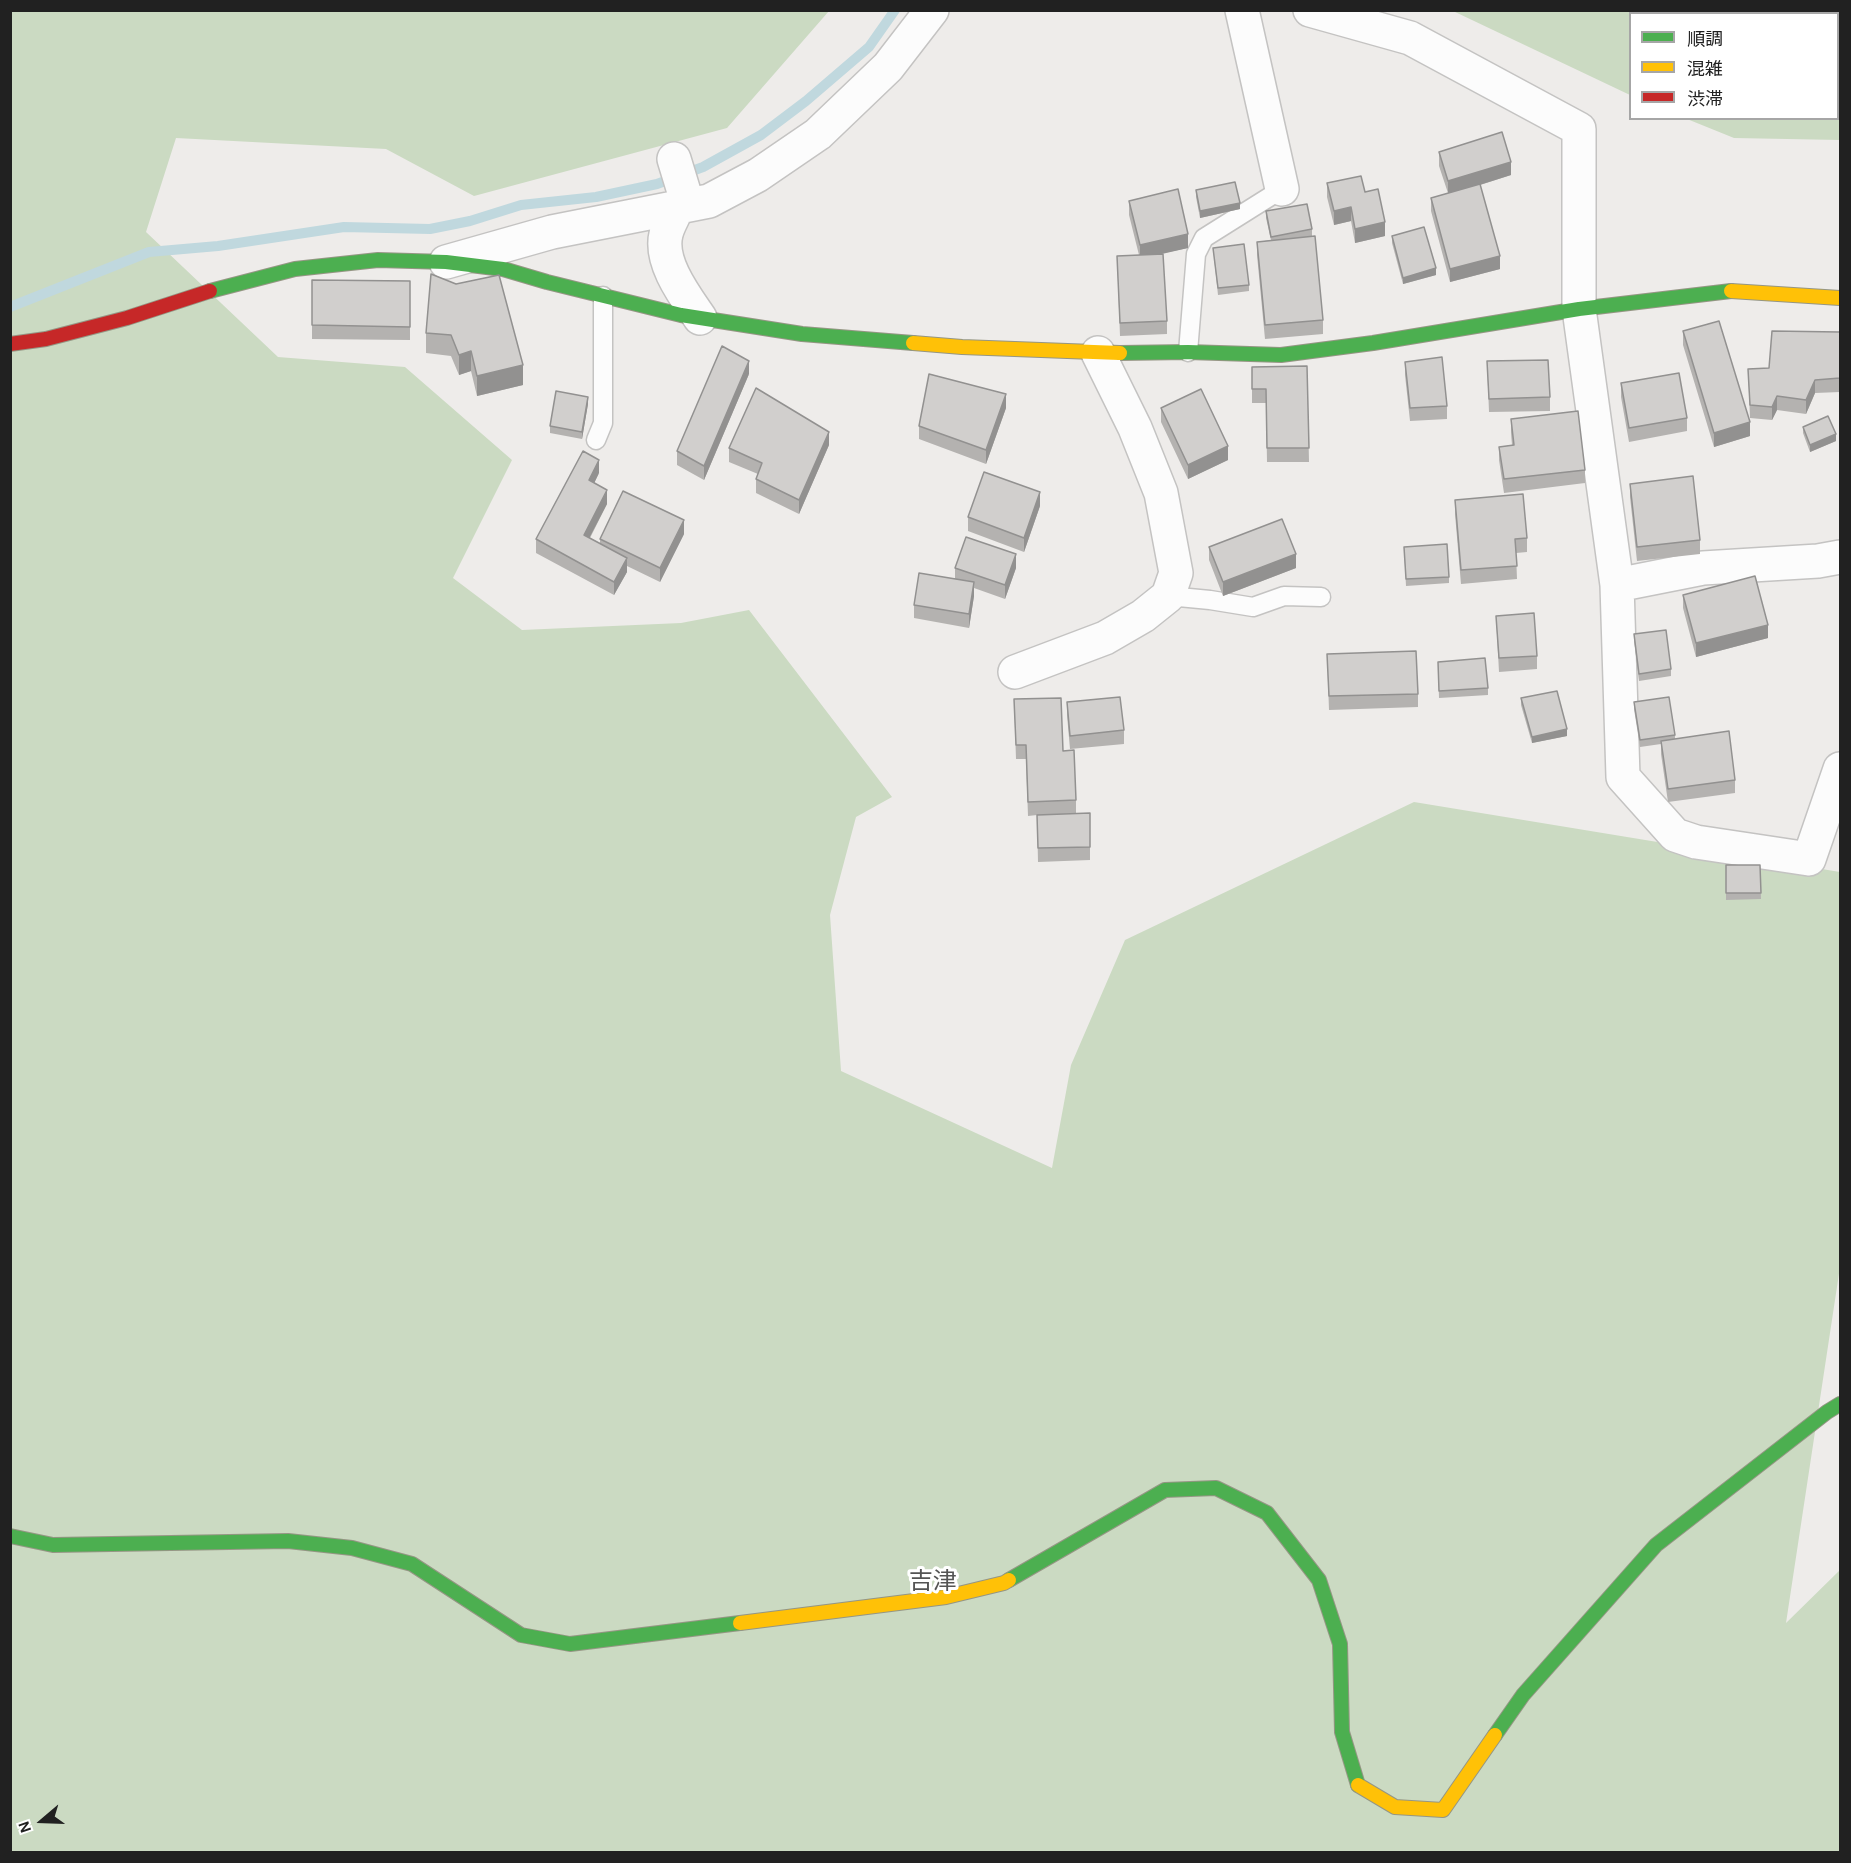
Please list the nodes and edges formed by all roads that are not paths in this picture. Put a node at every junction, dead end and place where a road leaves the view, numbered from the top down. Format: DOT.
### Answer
graph roads {
  1 [pos="932,10"];
  2 [pos="1242,10"];
  3 [pos="1310,10"];
  4 [pos="674,159"];
  5 [pos="1282,189"];
  6 [pos="682,207"];
  7 [pos="446,262"];
  8 [pos="603,296"];
  9 [pos="1840,298"];
  10 [pos="1579,309"];
  11 [pos="700,318"];
  12 [pos="10,344"];
  13 [pos="1188,352"];
  14 [pos="1098,353"];
  15 [pos="597,440"];
  16 [pos="1840,557"];
  17 [pos="1617,585"];
  18 [pos="1168,596"];
  19 [pos="1321,597"];
  20 [pos="1015,672"];
  21 [pos="1840,769"];
  22 [pos="1840,1404"];
  23 [pos="10,1536"];
  1 -- 6 [label="street"];
  2 -- 5 [label="street"];
  3 -- 10 [label="street"];
  4 -- 6 [label="street"];
  5 -- 13 [label="lane"];
  6 -- 7 [label="street"];
  6 -- 11 [label="street"];
  7 -- 8 [label="street"];
  7 -- 12 [label="street"];
  8 -- 11 [label="street"];
  8 -- 15 [label="lane"];
  9 -- 10 [label="street"];
  10 -- 13 [label="street"];
  10 -- 17 [label="street"];
  11 -- 14 [label="street"];
  13 -- 14 [label="street"];
  14 -- 18 [label="street"];
  16 -- 17 [label="street"];
  17 -- 21 [label="street"];
  18 -- 19 [label="lane"];
  18 -- 20 [label="street"];
  22 -- 23 [label="street"];
}
